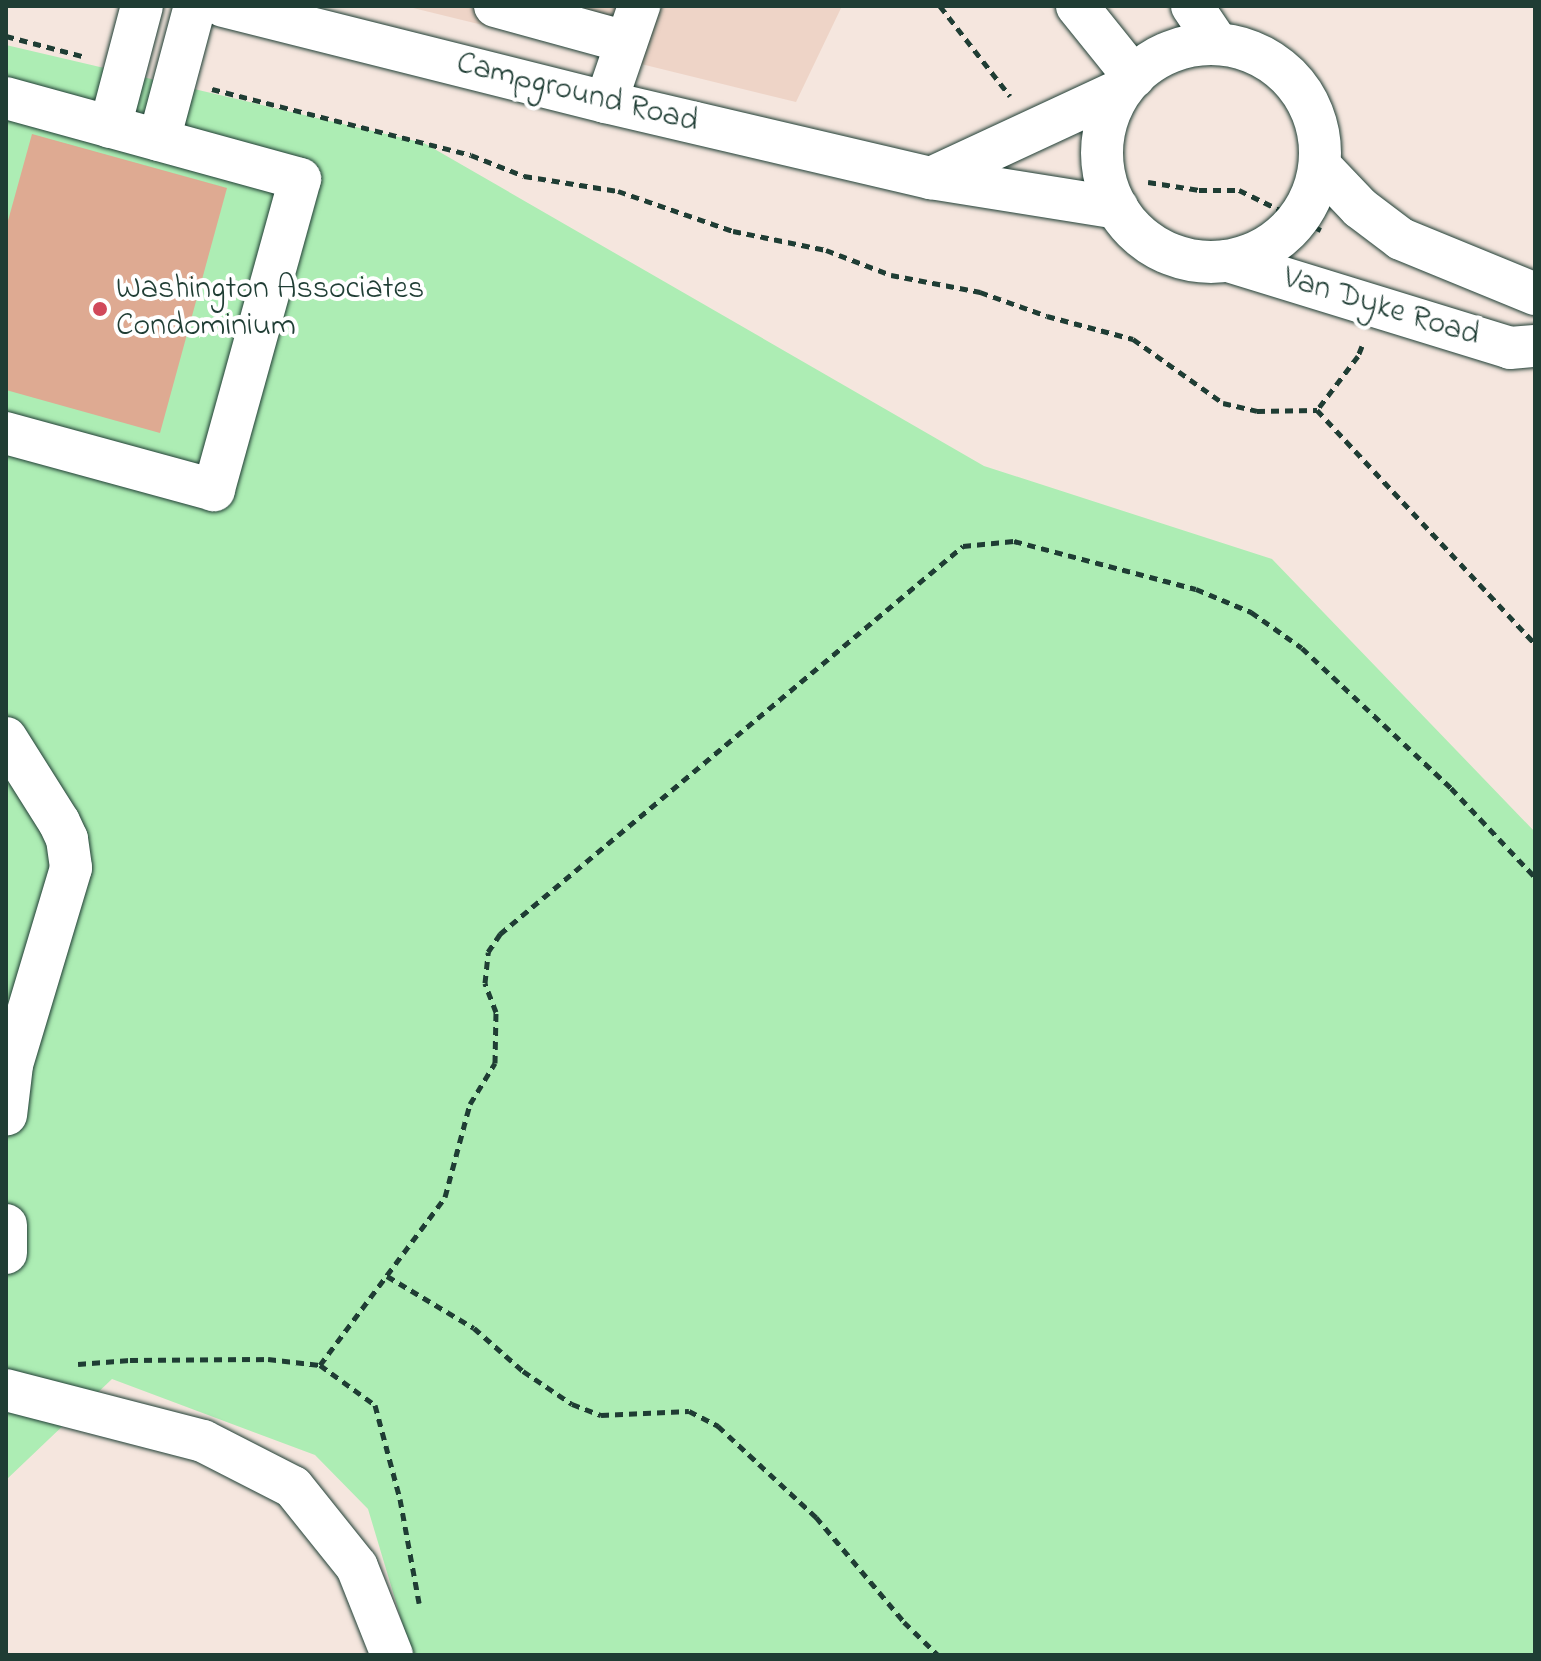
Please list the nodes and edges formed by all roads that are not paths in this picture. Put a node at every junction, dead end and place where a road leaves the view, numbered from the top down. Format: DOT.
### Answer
graph roads {
  1 [pos="142,6"];
  2 [pos="195,6"];
  3 [pos="223,6"];
  4 [pos="495,6"];
  5 [pos="1077,6"];
  6 [pos="1192,6"];
  7 [pos="290,14"];
  8 [pos="632,24"];
  9 [pos="1217,43"];
  10 [pos="1128,83"];
  11 [pos="6,98"];
  12 [pos="606,102"];
  13 [pos="110,127"];
  14 [pos="159,140"];
  15 [pos="1320,166"];
  16 [pos="931,178"];
  17 [pos="1118,208"];
  18 [pos="1228,261"];
  19 [pos="1535,294"];
  20 [pos="1535,346"];
  21 [pos="6,433"];
  22 [pos="6,738"];
  23 [pos="6,1115"];
  24 [pos="6,1390"];
  25 [pos="392,1655"];
  1 -- 13 [label="street"];
  2 -- 14 [label="street"];
  3 -- 7 [label="street, Campground Road"];
  4 -- 8 [label="street"];
  5 -- 10 [label="street"];
  6 -- 9 [label="street"];
  7 -- 12 [label="street, Campground Road"];
  8 -- 12 [label="street"];
  9 -- 10 [label="street"];
  9 -- 15 [label="street"];
  10 -- 16 [label="street"];
  10 -- 17 [label="street"];
  11 -- 13 [label="street"];
  12 -- 16 [label="street, Campground Road"];
  13 -- 14 [label="street"];
  14 -- 21 [label="street"];
  15 -- 18 [label="street"];
  15 -- 19 [label="street, Van Dyke Road"];
  16 -- 17 [label="street, Campground Road"];
  17 -- 18 [label="street"];
  18 -- 20 [label="street, Van Dyke Road"];
  22 -- 23 [label="street"];
  24 -- 25 [label="street"];
}
